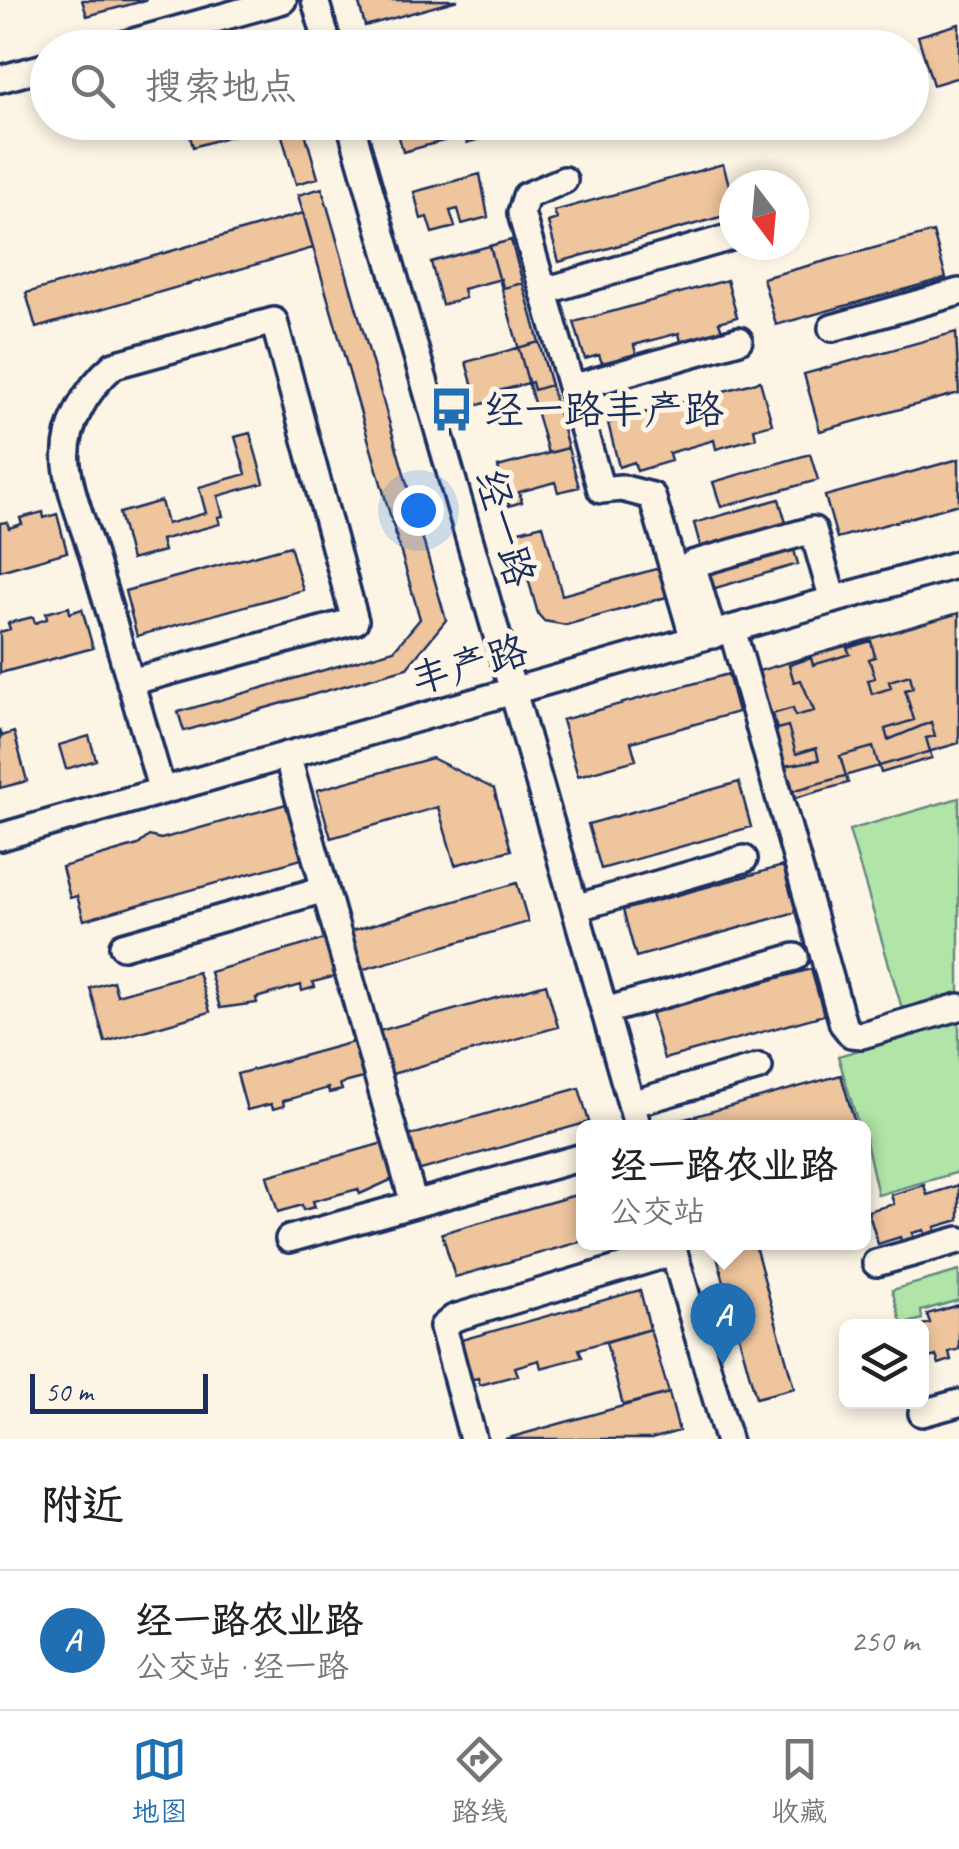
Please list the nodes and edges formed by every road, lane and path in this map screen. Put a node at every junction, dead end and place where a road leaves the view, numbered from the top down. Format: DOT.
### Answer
graph roads {
  1 [pos="283,0"];
  2 [pos="315,0"];
  3 [pos="176,30"];
  4 [pos="323,30"];
  5 [pos="30,71"];
  6 [pos="0,79"];
  7 [pos="355,140"];
  8 [pos="564,180"];
  9 [pos="719,241"];
  10 [pos="544,291"];
  11 [pos="959,292"];
  12 [pos="832,328"];
  13 [pos="738,340"];
  14 [pos="572,388"];
  15 [pos="959,564"];
  16 [pos="834,600"];
  17 [pos="713,634"];
  18 [pos="130,682"];
  19 [pos="513,691"];
  20 [pos="287,755"];
  21 [pos="162,791"];
  22 [pos="0,837"];
  23 [pos="744,859"];
  24 [pos="325,889"];
  25 [pos="575,908"];
  26 [pos="123,946"];
  27 [pos="796,956"];
  28 [pos="959,1007"];
  29 [pos="605,1011"];
  30 [pos="759,1067"];
  31 [pos="635,1116"];
  32 [pos="576,1159"];
  33 [pos="414,1204"];
  34 [pos="290,1239"];
  35 [pos="959,1240"];
  36 [pos="667,1250"];
  37 [pos="674,1250"];
  38 [pos="876,1263"];
  39 [pos="959,1403"];
  40 [pos="922,1414"];
  41 [pos="473,1439"];
  42 [pos="728,1439"];
  1 -- 3 [label="street"];
  2 -- 4 [label="street"];
  5 -- 6 [label="street"];
  7 -- 19 [label="street, 经一路"];
  8 -- 10 [label="street"];
  9 -- 10 [label="street"];
  10 -- 14 [label="street"];
  11 -- 12 [label="street"];
  13 -- 14 [label="street"];
  14 -- 17 [label="street"];
  15 -- 16 [label="street, 丰产路"];
  16 -- 17 [label="street, 丰产路"];
  16 -- 17 [label="street"];
  17 -- 19 [label="street, 丰产路"];
  17 -- 28 [label="street"];
  18 -- 18 [label="street"];
  18 -- 21 [label="street"];
  19 -- 20 [label="street, 丰产路"];
  19 -- 25 [label="street, 经一路"];
  20 -- 21 [label="street, 丰产路"];
  20 -- 24 [label="street"];
  21 -- 22 [label="street, 丰产路"];
  23 -- 25 [label="street"];
  24 -- 26 [label="street"];
  24 -- 33 [label="street"];
  25 -- 29 [label="street, 经一路"];
  27 -- 29 [label="street"];
  29 -- 31 [label="street, 经一路"];
  30 -- 31 [label="street"];
  32 -- 33 [label="street"];
  33 -- 34 [label="street"];
  35 -- 38 [label="street"];
  36 -- 41 [label="street"];
  37 -- 42 [label="street"];
  39 -- 40 [label="street"];
}
